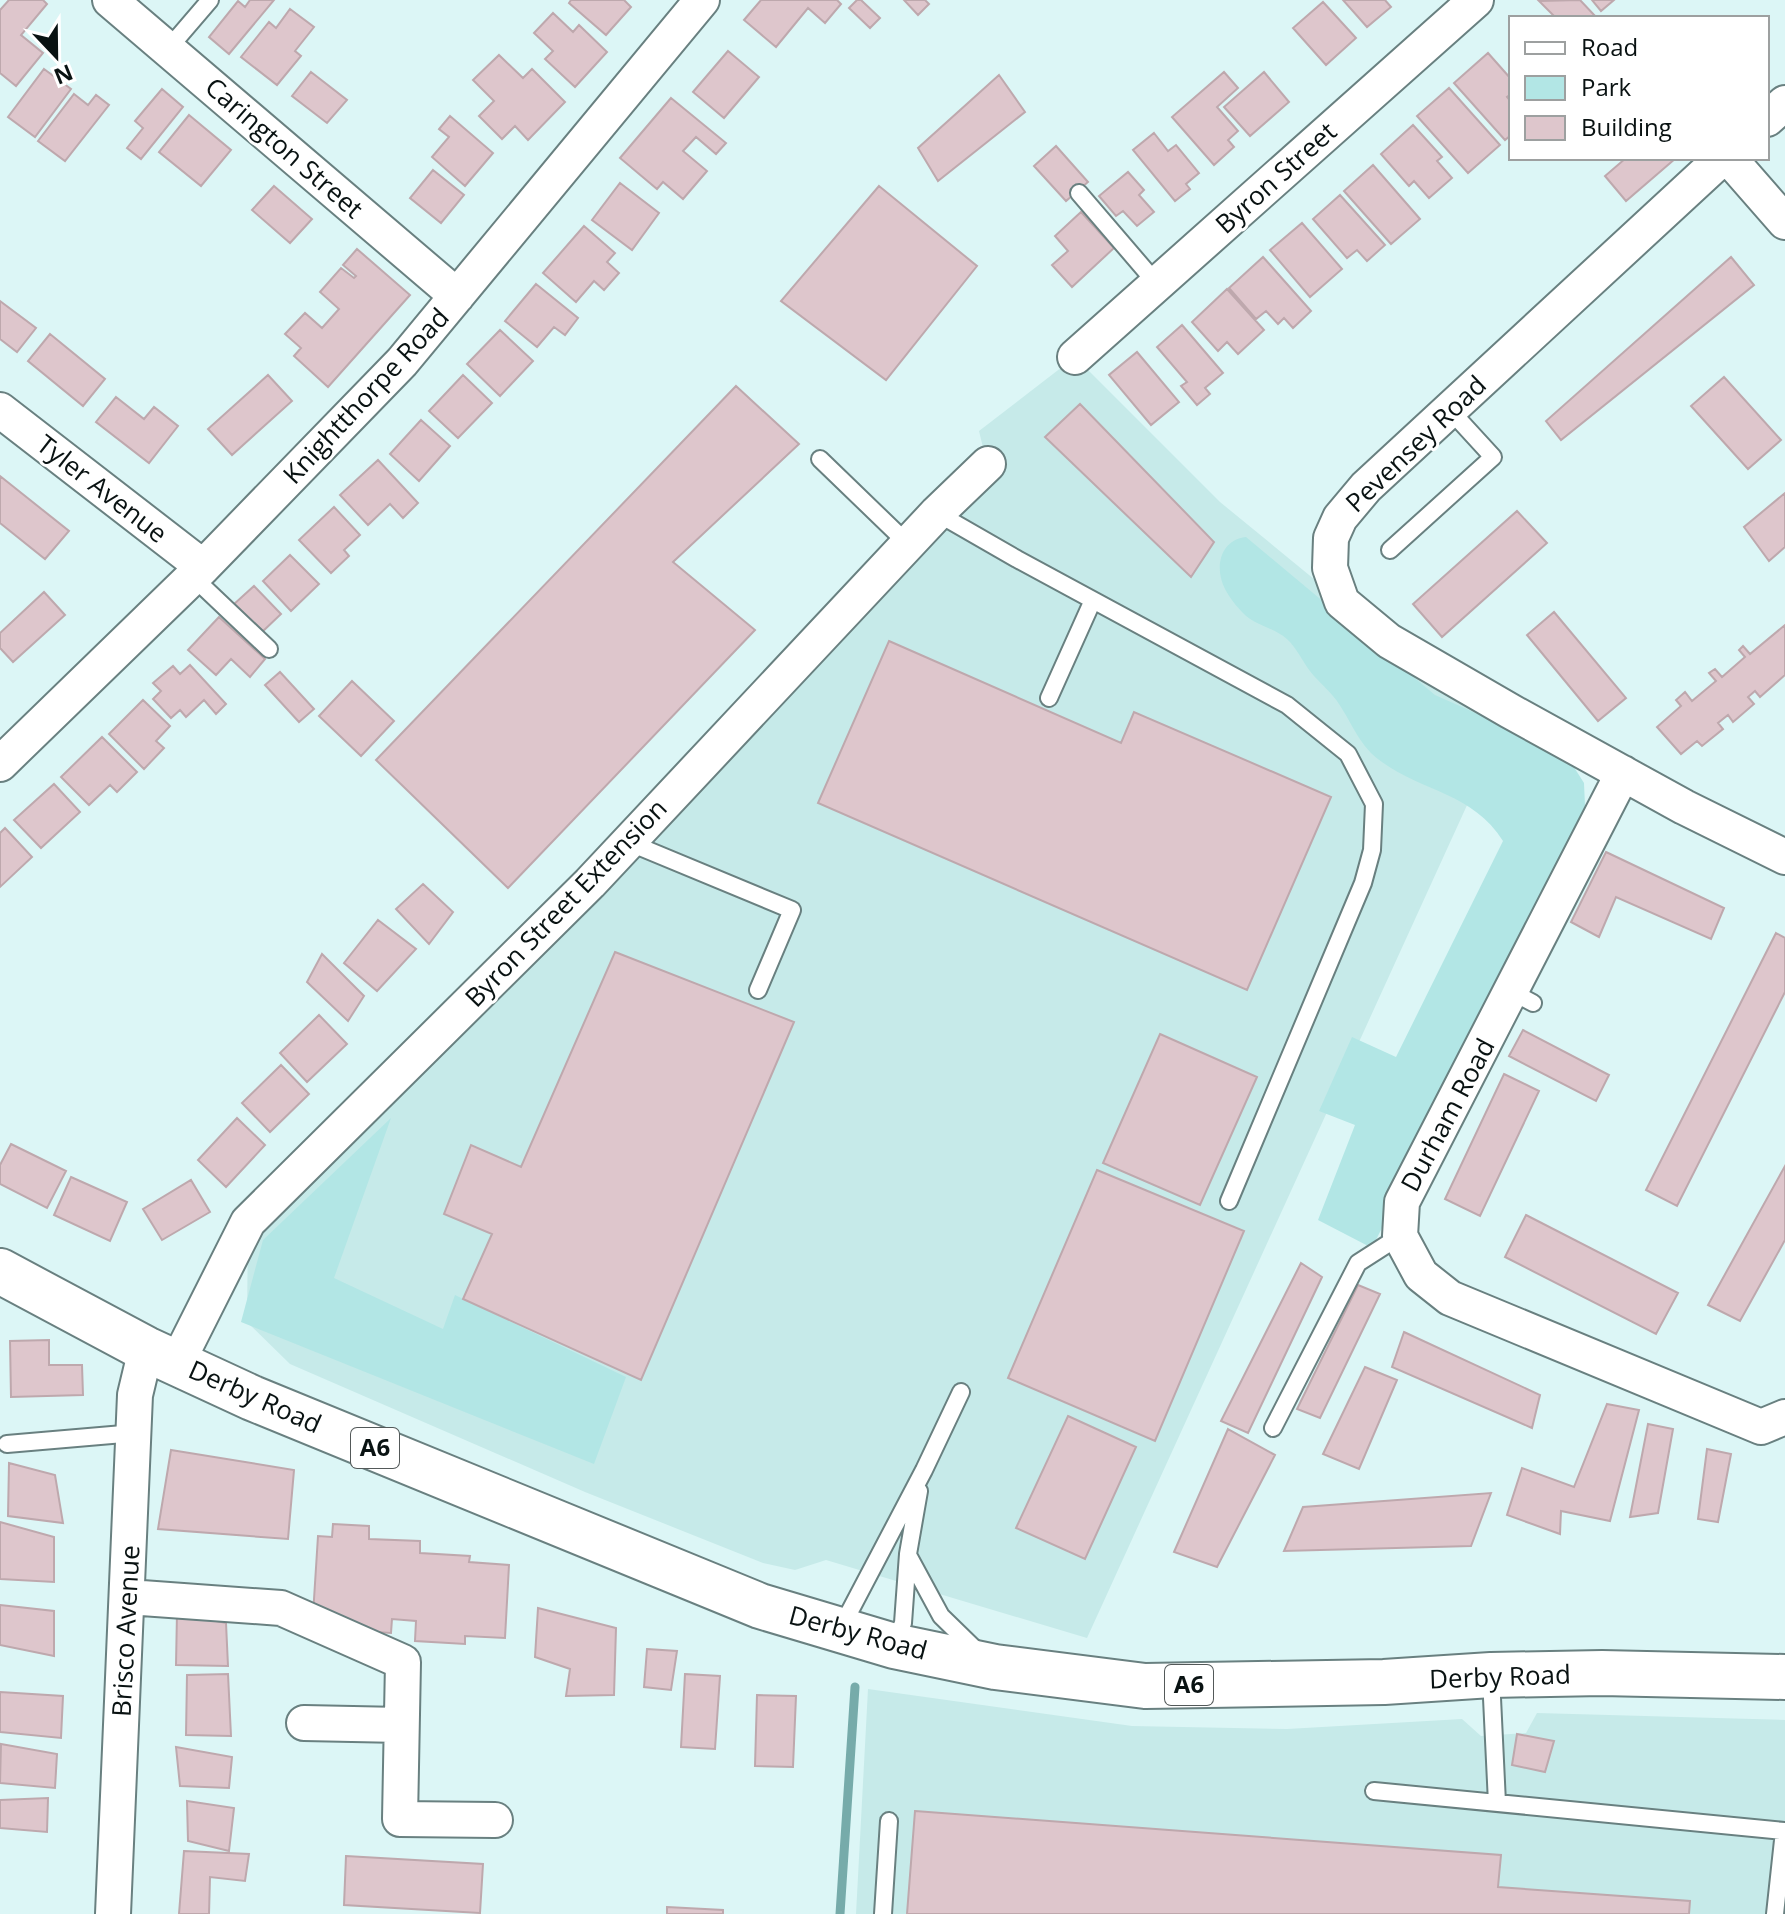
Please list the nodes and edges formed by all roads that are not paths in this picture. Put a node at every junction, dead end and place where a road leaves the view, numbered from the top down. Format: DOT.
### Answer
graph roads {
  1 [pos="110,0"];
  2 [pos="210,0"];
  3 [pos="702,0"];
  4 [pos="1476,0"];
  5 [pos="168,49"];
  6 [pos="1785,103"];
  7 [pos="1769,117"];
  8 [pos="1720,160"];
  9 [pos="1731,160"];
  10 [pos="1079,193"];
  11 [pos="1785,222"];
  12 [pos="1157,284"];
  13 [pos="457,296"];
  14 [pos="1075,357"];
  15 [pos="1449,409"];
  16 [pos="0,410"];
  17 [pos="820,459"];
  18 [pos="988,464"];
  19 [pos="937,513"];
  20 [pos="908,544"];
  21 [pos="1390,550"];
  22 [pos="198,572"];
  23 [pos="1093,600"];
  24 [pos="269,649"];
  25 [pos="1049,698"];
  26 [pos="0,764"];
  27 [pos="1623,773"];
  28 [pos="628,842"];
  29 [pos="1785,857"];
  30 [pos="758,990"];
  31 [pos="1229,1201"];
  32 [pos="1400,1236"];
  33 [pos="0,1271"];
  34 [pos="162,1356"];
  35 [pos="961,1392"];
  36 [pos="1785,1417"];
  37 [pos="1273,1428"];
  38 [pos="135,1433"];
  39 [pos="7,1444"];
  40 [pos="924,1470"];
  41 [pos="908,1554"];
  42 [pos="128,1597"];
  43 [pos="840,1629"];
  44 [pos="894,1646"];
  45 [pos="995,1667"];
  46 [pos="1491,1675"];
  47 [pos="1785,1677"];
  48 [pos="304,1723"];
  49 [pos="401,1725"];
  50 [pos="1374,1791"];
  51 [pos="1497,1803"];
  52 [pos="495,1820"];
  53 [pos="889,1821"];
  54 [pos="113,1914"];
  55 [pos="883,1914"];
  56 [pos="1775,1914"];
  1 -- 5 [label="street, Carington Street"];
  2 -- 5 [label="lane"];
  3 -- 13 [label="street, Knightthorpe Road"];
  4 -- 12 [label="street, Byron Street"];
  5 -- 13 [label="street, Carington Street"];
  6 -- 7 [label="street"];
  8 -- 15 [label="street, Pevensey Road"];
  9 -- 11 [label="street"];
  10 -- 12 [label="lane"];
  12 -- 14 [label="street, Byron Street"];
  13 -- 22 [label="street, Knightthorpe Road"];
  15 -- 21 [label="lane"];
  15 -- 27 [label="street, Pevensey Road"];
  16 -- 22 [label="street, Tyler Avenue"];
  17 -- 20 [label="lane"];
  18 -- 19 [label="street, Byron Street Extension"];
  19 -- 20 [label="street, Byron Street Extension"];
  19 -- 23 [label="lane"];
  20 -- 28 [label="street, Byron Street Extension"];
  22 -- 24 [label="lane"];
  22 -- 26 [label="street, Knightthorpe Road"];
  23 -- 25 [label="lane"];
  23 -- 31 [label="lane"];
  27 -- 29 [label="street, Pevensey Road"];
  27 -- 32 [label="street, Durham Road"];
  28 -- 30 [label="lane"];
  28 -- 34 [label="street, Byron Street Extension"];
  32 -- 36 [label="street"];
  32 -- 37 [label="lane"];
  33 -- 34 [label="highway, Derby Road / A6"];
  34 -- 38 [label="street, Brisco Avenue"];
  34 -- 43 [label="highway, Derby Road / A6"];
  35 -- 40 [label="lane"];
  38 -- 39 [label="lane"];
  38 -- 42 [label="street, Brisco Avenue"];
  40 -- 41 [label="lane"];
  40 -- 43 [label="lane"];
  41 -- 44 [label="lane"];
  41 -- 45 [label="lane"];
  42 -- 49 [label="street"];
  42 -- 54 [label="street, Brisco Avenue"];
  43 -- 44 [label="highway, Derby Road / A6"];
  44 -- 45 [label="highway, Derby Road / A6"];
  45 -- 46 [label="highway, Derby Road / A6"];
  46 -- 47 [label="highway, Derby Road / A6"];
  46 -- 51 [label="lane"];
  48 -- 49 [label="street"];
  49 -- 52 [label="street"];
  50 -- 51 [label="lane"];
  51 -- 56 [label="lane"];
  53 -- 55 [label="lane"];
}
